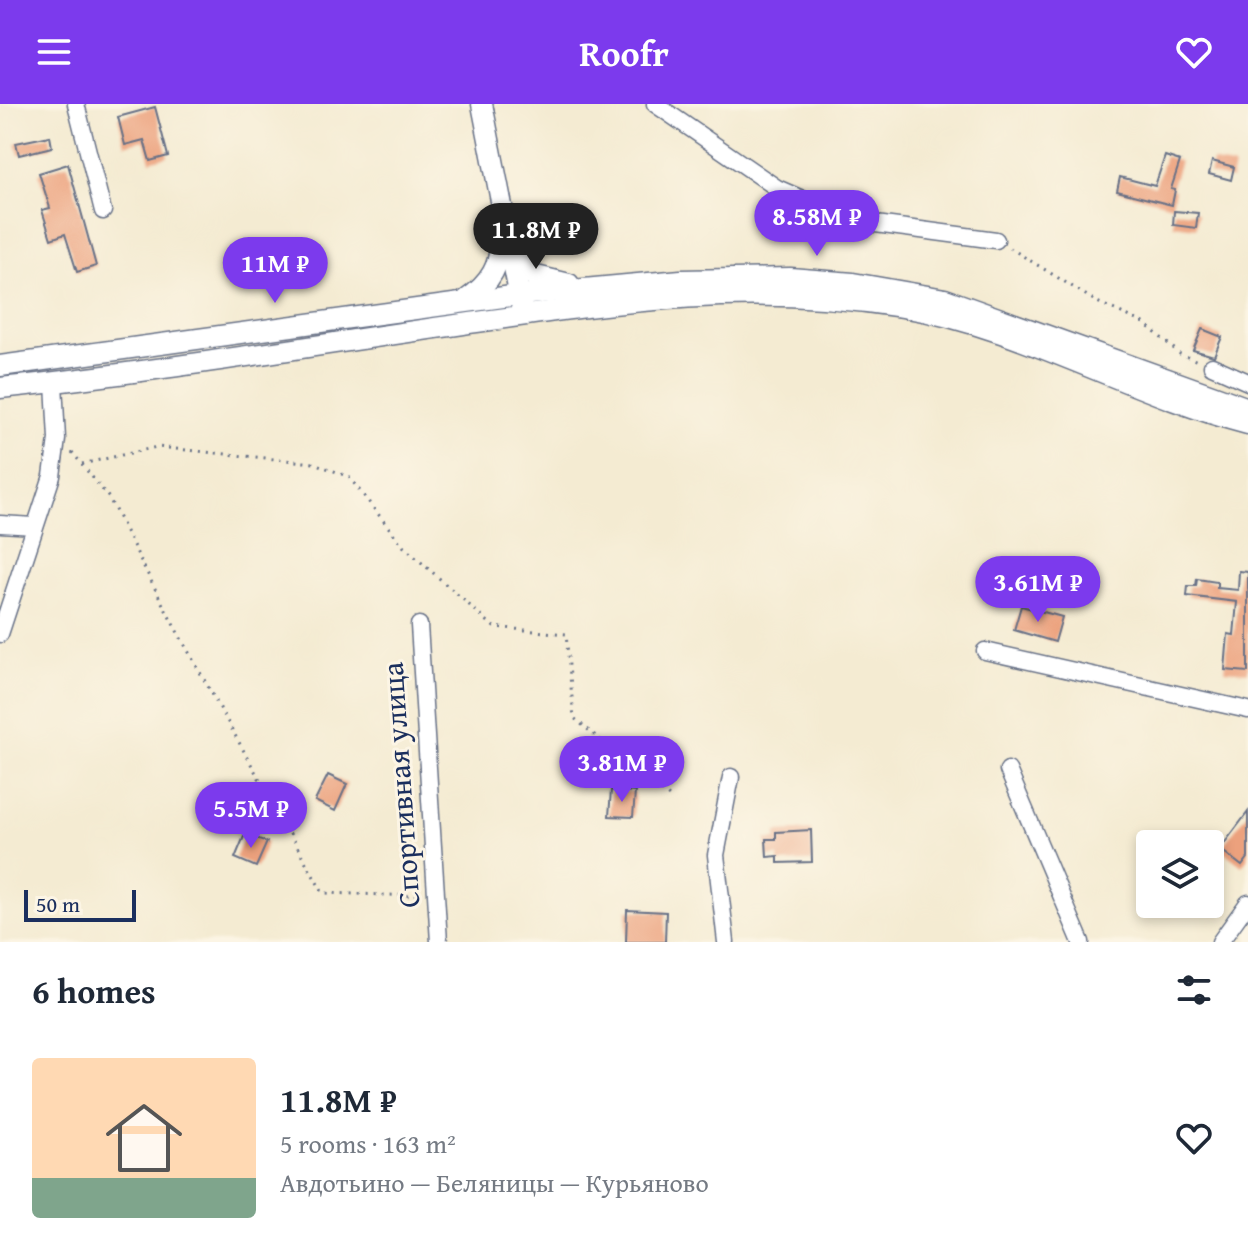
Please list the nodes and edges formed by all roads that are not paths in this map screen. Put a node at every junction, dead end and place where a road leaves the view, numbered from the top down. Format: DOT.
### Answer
graph roads {
  1 [pos="76,104"];
  2 [pos="482,104"];
  3 [pos="655,104"];
  4 [pos="500,198"];
  5 [pos="103,211"];
  6 [pos="996,240"];
  7 [pos="613,286"];
  8 [pos="464,302"];
  9 [pos="521,305"];
  10 [pos="0,366"];
  11 [pos="1212,366"];
  12 [pos="1248,382"];
  13 [pos="54,383"];
  14 [pos="0,388"];
  15 [pos="1244,418"];
  16 [pos="0,524"];
  17 [pos="35,526"];
  18 [pos="419,625"];
  19 [pos="0,634"];
  20 [pos="985,651"];
  21 [pos="1248,710"];
  22 [pos="1008,770"];
  23 [pos="731,777"];
  24 [pos="1248,903"];
  25 [pos="439,942"];
  26 [pos="726,942"];
  27 [pos="1081,942"];
  28 [pos="1220,942"];
  1 -- 5 [label="street"];
  2 -- 4 [label="main road"];
  3 -- 6 [label="street"];
  4 -- 7 [label="main road"];
  4 -- 8 [label="main road"];
  4 -- 9 [label="main road"];
  7 -- 9 [label="main road"];
  7 -- 15 [label="main road"];
  8 -- 9 [label="main road"];
  8 -- 10 [label="main road"];
  9 -- 13 [label="main road"];
  9 -- 15 [label="main road"];
  11 -- 12 [label="street"];
  13 -- 14 [label="main road"];
  13 -- 17 [label="street"];
  16 -- 17 [label="street"];
  17 -- 19 [label="street"];
  18 -- 25 [label="street, Спортивная улица"];
  20 -- 21 [label="street"];
  22 -- 27 [label="street"];
  23 -- 26 [label="street"];
  24 -- 28 [label="street"];
}
